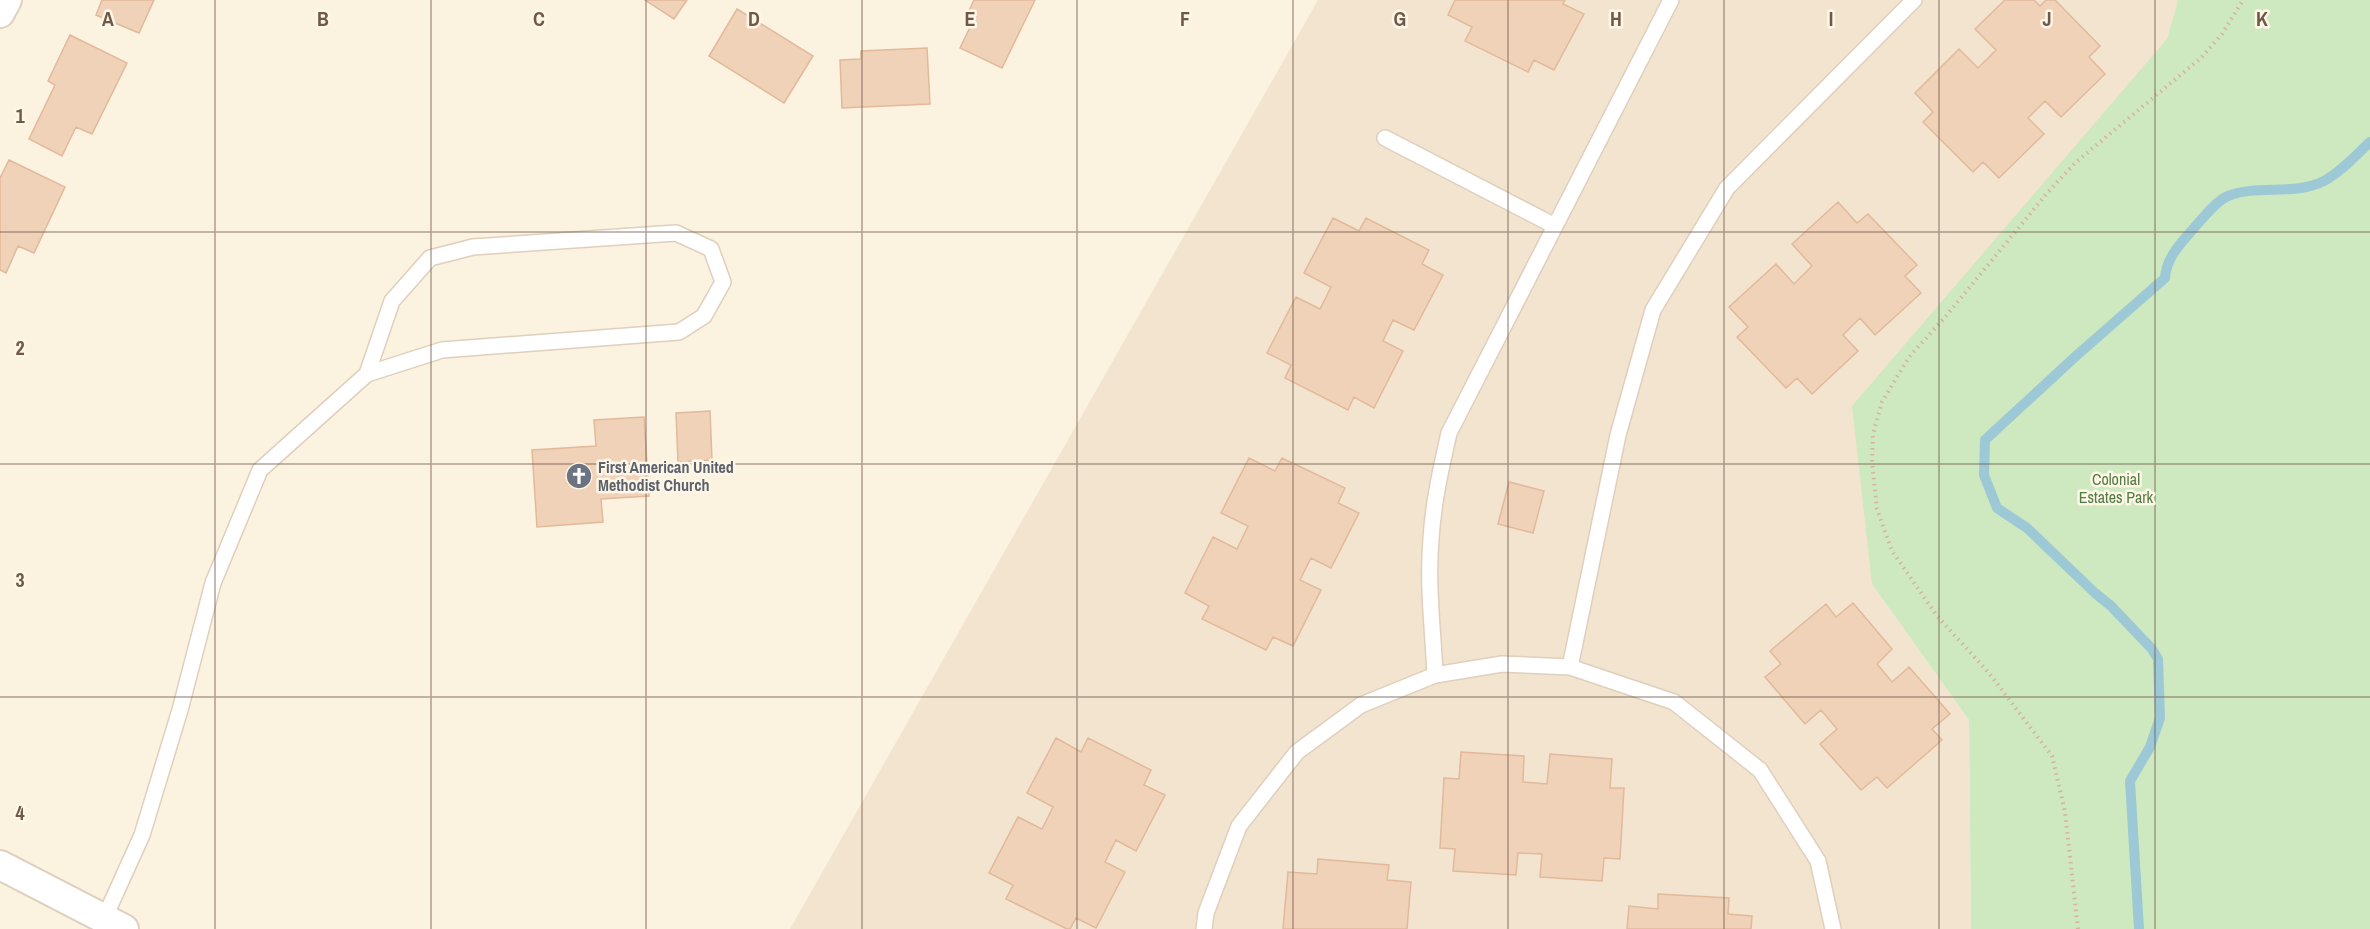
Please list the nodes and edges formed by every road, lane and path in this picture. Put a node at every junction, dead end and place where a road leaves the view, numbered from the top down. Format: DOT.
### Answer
graph roads {
  1 [pos="7,0"];
  2 [pos="1671,0"];
  3 [pos="1914,0"];
  4 [pos="2243,0"];
  5 [pos="0,13"];
  6 [pos="1385,138"];
  7 [pos="1555,226"];
  8 [pos="367,375"];
  9 [pos="1570,667"];
  10 [pos="1435,675"];
  11 [pos="0,865"];
  12 [pos="114,924"];
  13 [pos="1204,929"];
  14 [pos="1833,929"];
  15 [pos="2078,929"];
  1 -- 5 [label="street"];
  2 -- 7 [label="lane"];
  3 -- 9 [label="lane"];
  4 -- 15 [label="path"];
  6 -- 7 [label="lane"];
  7 -- 10 [label="lane"];
  8 -- 8 [label="lane"];
  8 -- 12 [label="lane"];
  9 -- 10 [label="lane"];
  9 -- 14 [label="lane"];
  10 -- 13 [label="lane"];
  11 -- 12 [label="street"];
}
